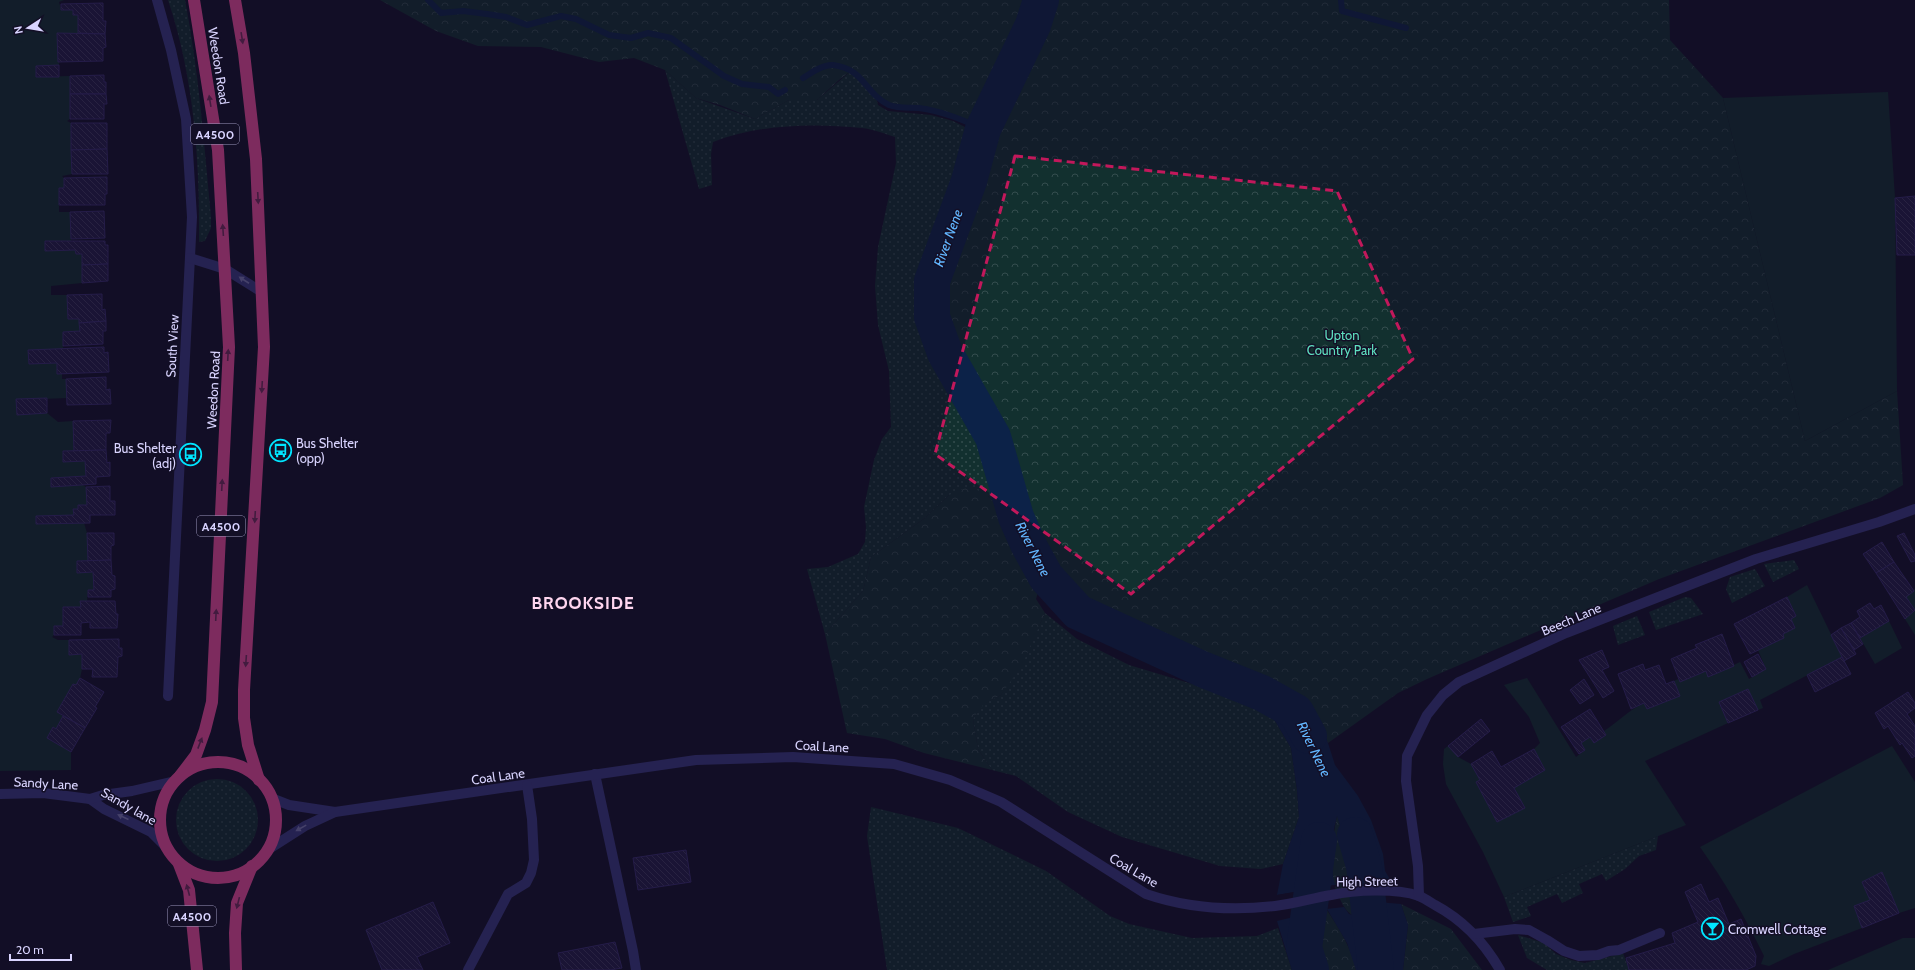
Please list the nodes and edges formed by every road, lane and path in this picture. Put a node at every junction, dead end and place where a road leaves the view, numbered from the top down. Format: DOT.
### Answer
graph roads {
  1 [pos="157,0"];
  2 [pos="194,0"];
  3 [pos="235,0"];
  4 [pos="190,258"];
  5 [pos="225,269"];
  6 [pos="262,292"];
  7 [pos="1915,509"];
  8 [pos="168,696"];
  9 [pos="595,774"];
  10 [pos="178,778"];
  11 [pos="259,780"];
  12 [pos="527,785"];
  13 [pos="0,794"];
  14 [pos="270,798"];
  15 [pos="90,799"];
  16 [pos="335,812"];
  17 [pos="166,847"];
  18 [pos="269,849"];
  19 [pos="179,864"];
  20 [pos="252,866"];
  21 [pos="1419,896"];
  22 [pos="1276,906"];
  23 [pos="1660,933"];
  24 [pos="1474,934"];
  25 [pos="197,970"];
  26 [pos="236,970"];
  27 [pos="468,970"];
  28 [pos="636,970"];
  29 [pos="1500,970"];
  1 -- 4 [label="street, South View"];
  5 -- 2 [label="highway, Weedon Road / A4500, one-way"];
  3 -- 6 [label="highway, Weedon Road / A4500, one-way"];
  4 -- 5 [label="street"];
  4 -- 8 [label="street, South View"];
  6 -- 5 [label="street, one-way"];
  10 -- 5 [label="highway, Weedon Road / A4500, one-way"];
  6 -- 11 [label="highway, Weedon Road / A4500, one-way"];
  7 -- 21 [label="street, Beech Lane"];
  9 -- 12 [label="street, Coal Lane"];
  9 -- 22 [label="street, Coal Lane"];
  9 -- 28 [label="street"];
  10 -- 11 [label="highway"];
  10 -- 15 [label="street, Sandy lane"];
  10 -- 17 [label="highway"];
  11 -- 14 [label="highway"];
  12 -- 16 [label="street, Coal Lane"];
  12 -- 27 [label="street"];
  13 -- 15 [label="street, Sandy Lane"];
  14 -- 16 [label="street, Coal Lane"];
  14 -- 18 [label="highway"];
  17 -- 15 [label="street, Sandy lane, one-way"];
  16 -- 18 [label="street, Coal Lane, one-way"];
  17 -- 19 [label="highway"];
  18 -- 20 [label="highway"];
  19 -- 20 [label="highway"];
  25 -- 19 [label="highway, A4500, one-way"];
  20 -- 26 [label="highway, A4500, one-way"];
  21 -- 22 [label="street, High Street"];
  21 -- 24 [label="street, High Street"];
  23 -- 24 [label="street"];
  24 -- 29 [label="street, High Street"];
}
